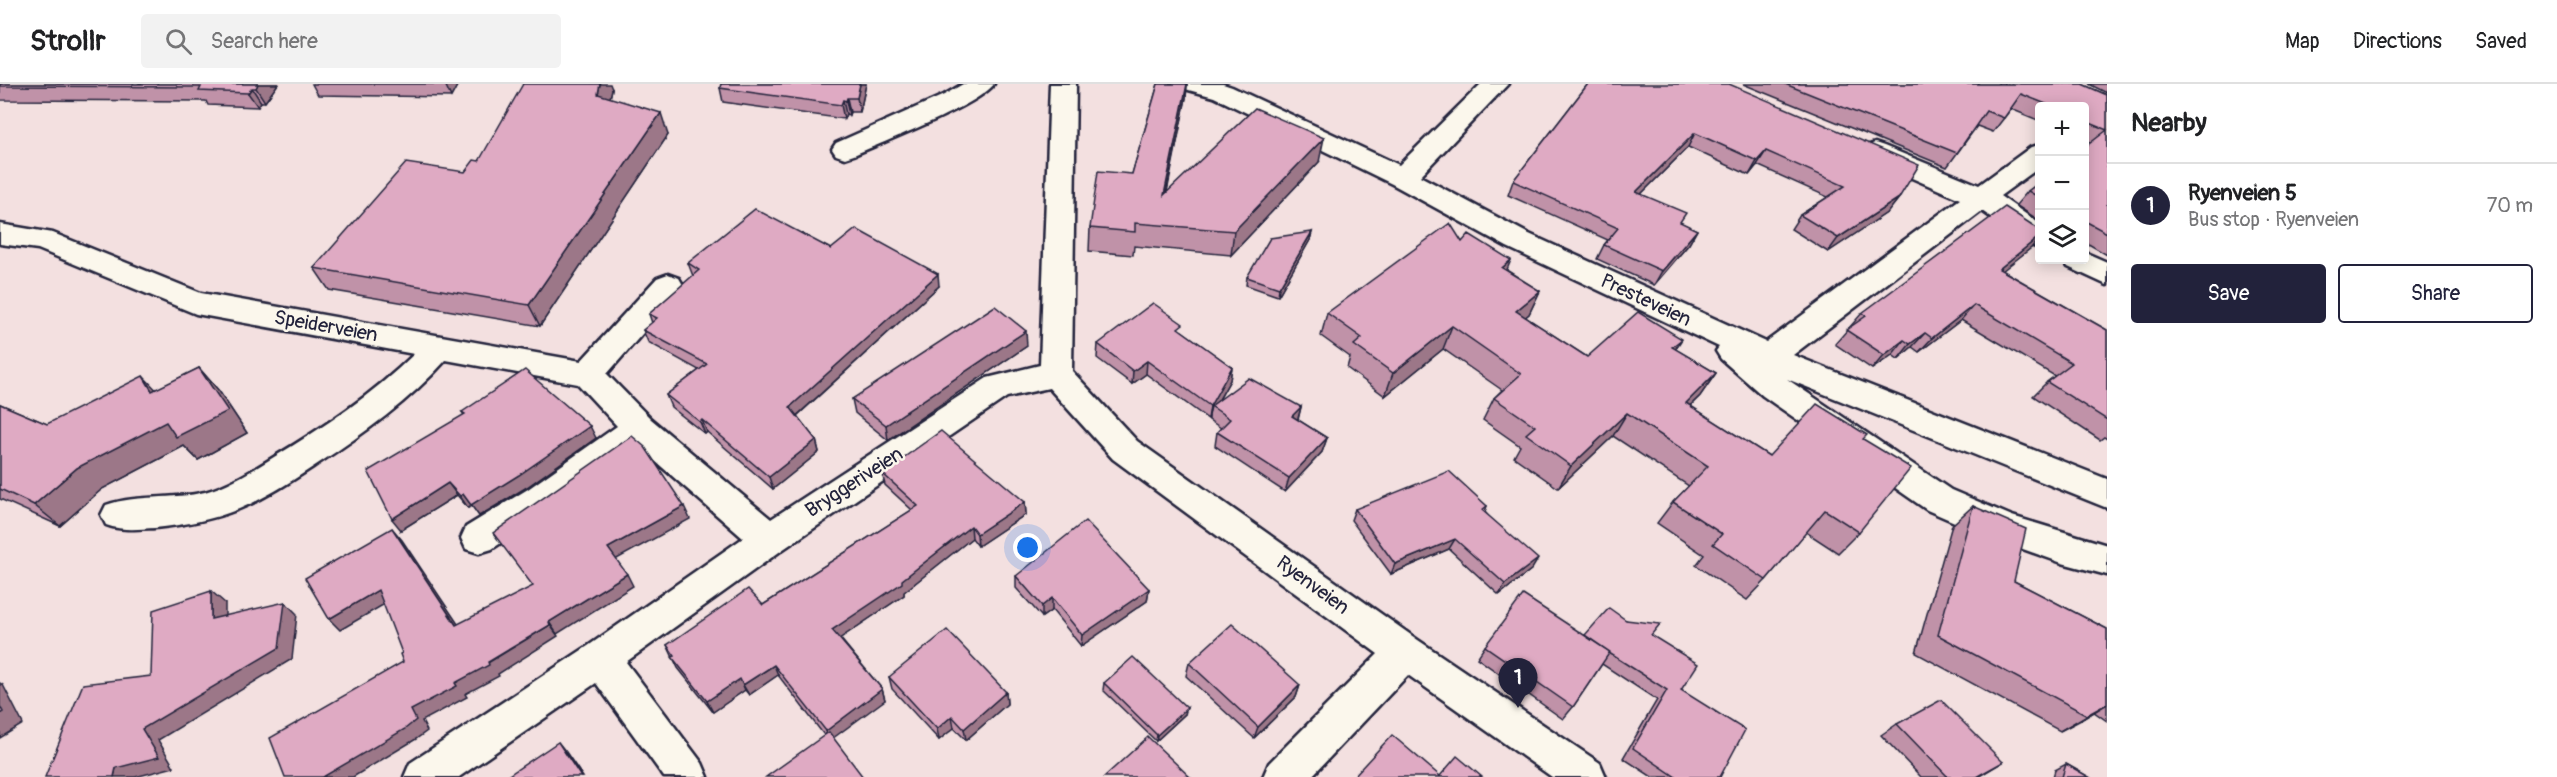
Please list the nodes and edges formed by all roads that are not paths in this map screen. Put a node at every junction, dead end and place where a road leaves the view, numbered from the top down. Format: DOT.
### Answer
graph roads {
  1 [pos="981,84"];
  2 [pos="1063,84"];
  3 [pos="1194,84"];
  4 [pos="1495,84"];
  5 [pos="1854,143"];
  6 [pos="845,149"];
  7 [pos="2036,156"];
  8 [pos="1402,178"];
  9 [pos="1982,197"];
  10 [pos="0,234"];
  11 [pos="2035,234"];
  12 [pos="2086,264"];
  13 [pos="2107,275"];
  14 [pos="668,285"];
  15 [pos="1712,330"];
  16 [pos="439,347"];
  17 [pos="1768,357"];
  18 [pos="588,374"];
  19 [pos="1056,374"];
  20 [pos="639,428"];
  21 [pos="2107,494"];
  22 [pos="118,515"];
  23 [pos="479,538"];
  24 [pos="769,539"];
  25 [pos="2107,560"];
  26 [pos="1405,652"];
  27 [pos="601,658"];
  28 [pos="424,777"];
  29 [pos="688,777"];
  30 [pos="1283,777"];
  31 [pos="1586,777"];
  1 -- 6 [label="street"];
  2 -- 19 [label="street"];
  3 -- 8 [label="street, Presteveien"];
  4 -- 8 [label="street"];
  5 -- 9 [label="street"];
  7 -- 9 [label="street"];
  8 -- 15 [label="street, Presteveien"];
  9 -- 11 [label="street"];
  9 -- 17 [label="street"];
  10 -- 16 [label="street, Speiderveien"];
  12 -- 13 [label="street"];
  14 -- 18 [label="street"];
  15 -- 17 [label="street, Presteveien"];
  15 -- 25 [label="street"];
  16 -- 18 [label="street, Speiderveien"];
  16 -- 22 [label="street"];
  17 -- 21 [label="street, Presteveien"];
  18 -- 20 [label="street"];
  19 -- 24 [label="street, Bryggeriveien"];
  19 -- 26 [label="street, Ryenveien"];
  20 -- 23 [label="street"];
  20 -- 24 [label="street"];
  24 -- 27 [label="street, Bryggeriveien"];
  26 -- 30 [label="street"];
  26 -- 31 [label="street, Ryenveien"];
  27 -- 28 [label="street, Bryggeriveien"];
  27 -- 29 [label="street"];
}
